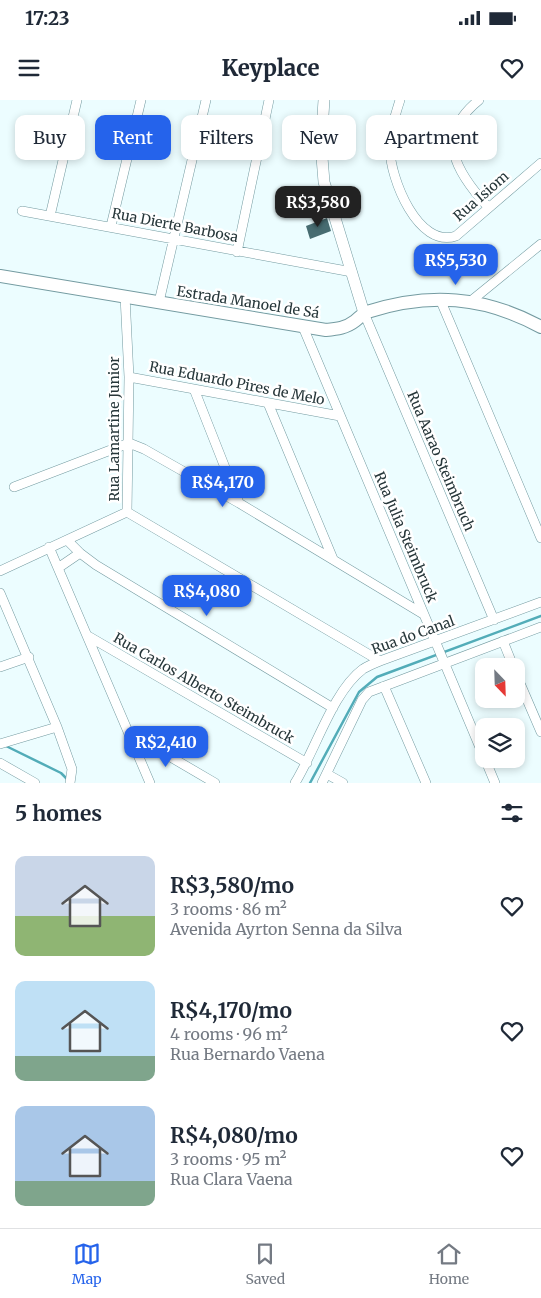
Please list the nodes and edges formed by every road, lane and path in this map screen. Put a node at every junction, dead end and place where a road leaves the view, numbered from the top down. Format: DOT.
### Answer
graph roads {
  1 [pos="77,100"];
  2 [pos="141,100"];
  3 [pos="206,100"];
  4 [pos="269,100"];
  5 [pos="324,100"];
  6 [pos="400,100"];
  7 [pos="478,100"];
  8 [pos="539,168"];
  9 [pos="488,207"];
  10 [pos="22,212"];
  11 [pos="50,216"];
  12 [pos="111,226"];
  13 [pos="174,240"];
  14 [pos="541,244"];
  15 [pos="237,252"];
  16 [pos="352,272"];
  17 [pos="0,276"];
  18 [pos="125,296"];
  19 [pos="440,299"];
  20 [pos="471,301"];
  21 [pos="159,302"];
  22 [pos="364,313"];
  23 [pos="303,327"];
  24 [pos="541,327"];
  25 [pos="129,376"];
  26 [pos="194,389"];
  27 [pos="268,403"];
  28 [pos="340,416"];
  29 [pos="129,443"];
  30 [pos="14,487"];
  31 [pos="239,503"];
  32 [pos="128,512"];
  33 [pos="541,538"];
  34 [pos="68,541"];
  35 [pos="49,547"];
  36 [pos="80,554"];
  37 [pos="333,559"];
  38 [pos="58,568"];
  39 [pos="0,571"];
  40 [pos="1,597"];
  41 [pos="541,602"];
  42 [pos="423,614"];
  43 [pos="494,620"];
  44 [pos="541,627"];
  45 [pos="88,636"];
  46 [pos="503,641"];
  47 [pos="436,644"];
  48 [pos="29,657"];
  49 [pos="510,658"];
  50 [pos="380,661"];
  51 [pos="444,662"];
  52 [pos="0,666"];
  53 [pos="384,686"];
  54 [pos="525,695"];
  55 [pos="333,708"];
  56 [pos="57,728"];
  57 [pos="128,732"];
  58 [pos="541,732"];
  59 [pos="475,736"];
  60 [pos="0,744"];
  61 [pos="307,762"];
  62 [pos="0,763"];
  63 [pos="488,768"];
  64 [pos="327,774"];
  65 [pos="71,779"];
  66 [pos="35,783"];
  67 [pos="150,783"];
  68 [pos="215,783"];
  69 [pos="295,783"];
  70 [pos="322,783"];
  71 [pos="342,783"];
  72 [pos="426,783"];
  73 [pos="495,783"];
  1 -- 11 [label="street"];
  2 -- 12 [label="street"];
  3 -- 13 [label="street"];
  4 -- 15 [label="street"];
  5 -- 16 [label="street"];
  6 -- 9 [label="street, Rua Isiom"];
  7 -- 9 [label="street"];
  8 -- 9 [label="street, Rua Isiom"];
  10 -- 11 [label="street, Rua Dierte Barbosa"];
  11 -- 12 [label="street, Rua Dierte Barbosa"];
  12 -- 13 [label="street, Rua Dierte Barbosa"];
  13 -- 15 [label="street, Rua Dierte Barbosa"];
  13 -- 21 [label="street"];
  14 -- 20 [label="street"];
  15 -- 16 [label="street, Rua Dierte Barbosa"];
  16 -- 22 [label="street"];
  17 -- 18 [label="main road, Estrada Manoel de Sá"];
  18 -- 21 [label="main road, Estrada Manoel de Sá"];
  18 -- 25 [label="street, Rua Lamartine Junior"];
  19 -- 20 [label="main road, Estrada Manoel de Sá"];
  19 -- 22 [label="main road, Estrada Manoel de Sá"];
  19 -- 33 [label="street"];
  20 -- 24 [label="main road, Estrada Manoel de Sá"];
  21 -- 23 [label="main road, Estrada Manoel de Sá"];
  22 -- 23 [label="main road, Estrada Manoel de Sá"];
  22 -- 43 [label="street, Rua Aarao Steimbruch"];
  23 -- 28 [label="street, Rua Julia Steimbruck"];
  25 -- 26 [label="street, Rua Eduardo Pires de Melo"];
  25 -- 29 [label="street, Rua Lamartine Junior"];
  26 -- 27 [label="street, Rua Eduardo Pires de Melo"];
  26 -- 31 [label="street"];
  27 -- 28 [label="street, Rua Eduardo Pires de Melo"];
  27 -- 37 [label="street"];
  28 -- 42 [label="street, Rua Julia Steimbruck"];
  29 -- 30 [label="street"];
  29 -- 31 [label="street"];
  29 -- 32 [label="street, Rua Lamartine Junior"];
  31 -- 37 [label="street"];
  32 -- 34 [label="street, Rua Lamartine Junior"];
  32 -- 50 [label="street"];
  34 -- 35 [label="street, Rua Lamartine Junior"];
  34 -- 36 [label="street"];
  35 -- 38 [label="street"];
  35 -- 39 [label="street, Rua Lamartine Junior"];
  36 -- 38 [label="street"];
  36 -- 55 [label="street"];
  37 -- 42 [label="street"];
  38 -- 45 [label="street"];
  40 -- 48 [label="street"];
  41 -- 43 [label="street, Rua do Canal"];
  42 -- 47 [label="street, Rua Julia Steimbruck"];
  43 -- 47 [label="street, Rua do Canal"];
  44 -- 46 [label="street"];
  45 -- 57 [label="street"];
  45 -- 61 [label="street, Rua Carlos Alberto Steimbruck"];
  46 -- 49 [label="street"];
  46 -- 51 [label="street"];
  47 -- 50 [label="street, Rua do Canal"];
  47 -- 51 [label="street, Rua Julia Steimbruck"];
  48 -- 52 [label="street"];
  48 -- 56 [label="street"];
  50 -- 55 [label="street, Rua do Canal"];
  51 -- 53 [label="street"];
  51 -- 59 [label="street, Rua Julia Steimbruck"];
  53 -- 64 [label="street"];
  53 -- 72 [label="street"];
  54 -- 58 [label="street"];
  55 -- 61 [label="street, Rua do Canal"];
  56 -- 60 [label="street"];
  56 -- 65 [label="street"];
  57 -- 67 [label="street"];
  57 -- 68 [label="street"];
  61 -- 69 [label="street, Rua do Canal"];
  62 -- 66 [label="street"];
  63 -- 73 [label="street, Rua Julia Steimbruck"];
  64 -- 70 [label="street"];
  64 -- 71 [label="street"];
}
